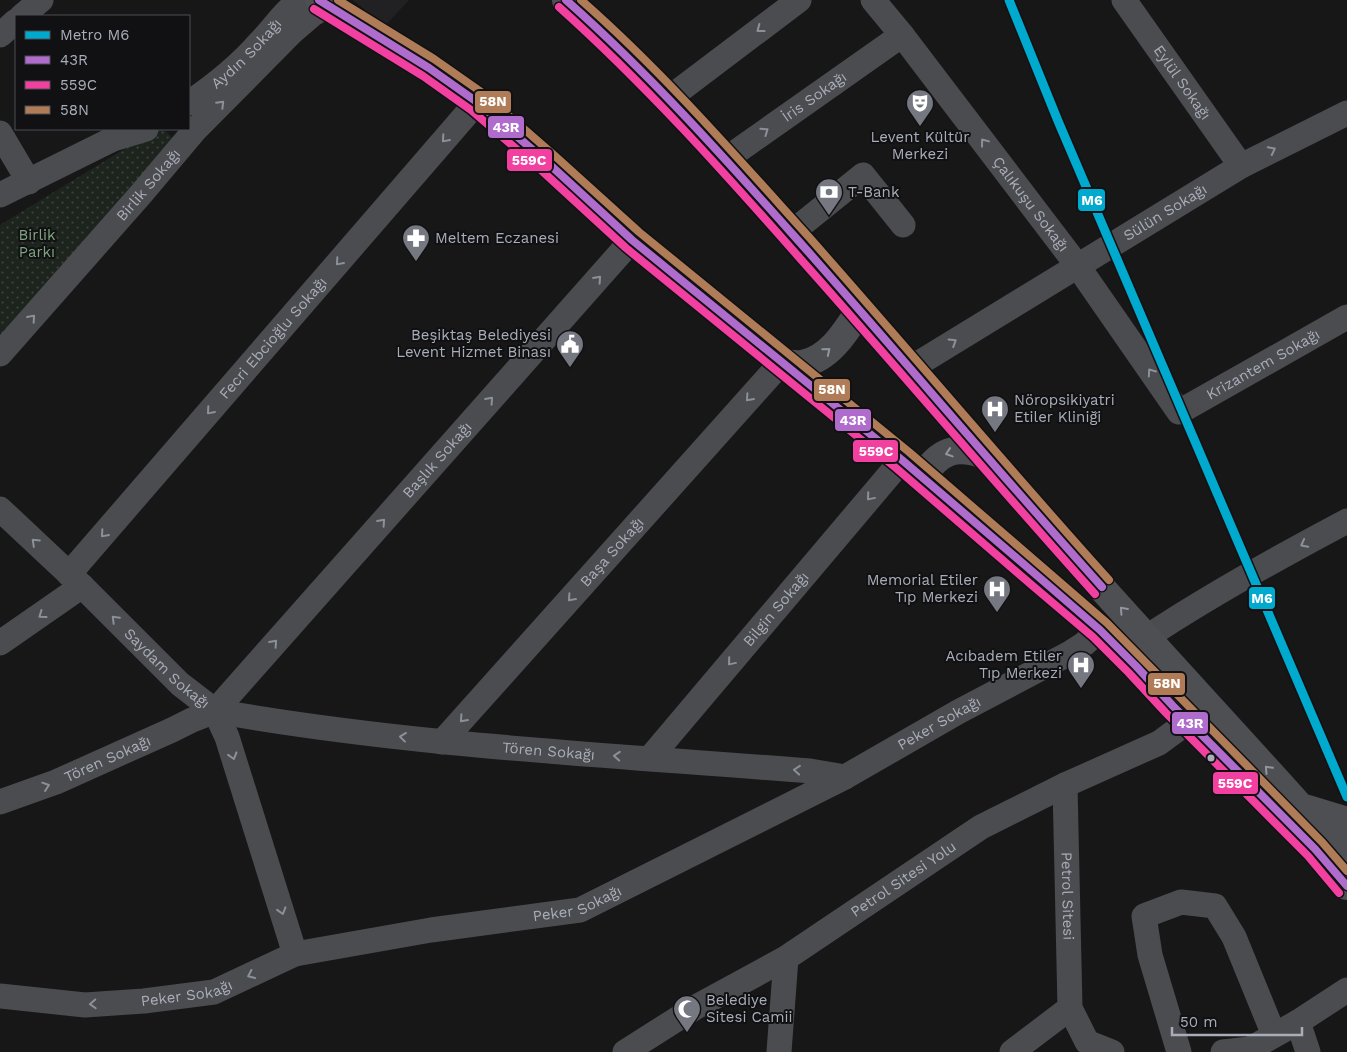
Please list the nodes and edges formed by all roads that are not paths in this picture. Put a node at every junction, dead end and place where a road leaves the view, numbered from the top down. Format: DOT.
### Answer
graph roads {
  1 [pos="41,0"];
  2 [pos="272,0"];
  3 [pos="301,0"];
  4 [pos="566,0"];
  5 [pos="799,0"];
  6 [pos="873,0"];
  7 [pos="1124,0"];
  8 [pos="323,3"];
  9 [pos="23,15"];
  10 [pos="15,22"];
  11 [pos="0,35"];
  12 [pos="902,35"];
  13 [pos="190,86"];
  14 [pos="668,99"];
  15 [pos="190,102"];
  16 [pos="477,102"];
  17 [pos="1347,112"];
  18 [pos="192,128"];
  19 [pos="140,130"];
  20 [pos="0,133"];
  21 [pos="118,134"];
  22 [pos="726,159"];
  23 [pos="1241,166"];
  24 [pos="30,182"];
  25 [pos="0,195"];
  26 [pos="902,225"];
  27 [pos="791,233"];
  28 [pos="632,240"];
  29 [pos="1077,265"];
  30 [pos="859,311"];
  31 [pos="1347,317"];
  32 [pos="0,354"];
  33 [pos="782,362"];
  34 [pos="911,368"];
  35 [pos="1179,412"];
  36 [pos="986,455"];
  37 [pos="902,460"];
  38 [pos="922,478"];
  39 [pos="0,510"];
  40 [pos="1347,521"];
  41 [pos="76,580"];
  42 [pos="1100,630"];
  43 [pos="1147,637"];
  44 [pos="0,643"];
  45 [pos="242,680"];
  46 [pos="215,711"];
  47 [pos="252,718"];
  48 [pos="1188,721"];
  49 [pos="442,742"];
  50 [pos="650,758"];
  51 [pos="845,777"];
  52 [pos="1065,785"];
  53 [pos="0,802"];
  54 [pos="1300,806"];
  55 [pos="1347,821"];
  56 [pos="1347,854"];
  57 [pos="1346,882"];
  58 [pos="295,954"];
  59 [pos="786,958"];
  60 [pos="1347,990"];
  61 [pos="0,996"];
  62 [pos="1070,1008"];
  63 [pos="1298,1022"];
  64 [pos="1274,1035"];
  65 [pos="625,1052"];
  66 [pos="779,1052"];
  67 [pos="1012,1052"];
  68 [pos="1112,1052"];
  69 [pos="1179,1052"];
  70 [pos="1223,1052"];
  71 [pos="1308,1052"];
  1 -- 9 [label="street"];
  2 -- 13 [label="street, Aydın Sokağı"];
  3 -- 15 [label="street, Aydın Sokağı"];
  4 -- 14 [label="main road"];
  5 -- 14 [label="street, one-way"];
  6 -- 12 [label="street, Çalıkuşu Sokağı"];
  7 -- 23 [label="street, Eylül Sokağı"];
  8 -- 16 [label="main road"];
  18 -- 8 [label="street, Birlik Sokağı, one-way"];
  10 -- 11 [label="street"];
  22 -- 12 [label="street, İris Sokağı, one-way"];
  29 -- 12 [label="street, Çalıkuşu Sokağı, one-way"];
  14 -- 22 [label="main road"];
  16 -- 28 [label="main road"];
  16 -- 41 [label="street, Fecri Ebcioğlu Sokağı, one-way"];
  23 -- 17 [label="street, Sülün Sokağı, one-way"];
  32 -- 18 [label="street, Birlik Sokağı, one-way"];
  19 -- 21 [label="street"];
  20 -- 24 [label="street"];
  21 -- 24 [label="street"];
  22 -- 27 [label="main road"];
  23 -- 29 [label="street, Sülün Sokağı"];
  24 -- 25 [label="street"];
  26 -- 27 [label="street"];
  27 -- 30 [label="main road"];
  28 -- 33 [label="main road"];
  45 -- 28 [label="street, Başlık Sokağı, one-way"];
  34 -- 29 [label="street, Sülün Sokağı, one-way"];
  35 -- 29 [label="street, Çalıkuşu Sokağı, one-way"];
  33 -- 30 [label="main road, one-way"];
  30 -- 34 [label="main road"];
  31 -- 35 [label="street, Krizantem Sokağı"];
  33 -- 37 [label="main road"];
  33 -- 49 [label="street, Başa Sokağı, one-way"];
  34 -- 36 [label="main road"];
  36 -- 38 [label="main road, one-way"];
  43 -- 36 [label="main road, one-way"];
  37 -- 38 [label="main road"];
  37 -- 50 [label="street, Bilgin Sokağı, one-way"];
  38 -- 42 [label="main road"];
  41 -- 39 [label="street, Saydam Sokağı, one-way"];
  40 -- 43 [label="street, one-way"];
  41 -- 44 [label="street, Fecri Ebcioğlu Sokağı, one-way"];
  46 -- 41 [label="street, Saydam Sokağı, one-way"];
  42 -- 48 [label="main road"];
  42 -- 51 [label="street, Peker Sokağı"];
  54 -- 43 [label="main road, one-way"];
  45 -- 46 [label="street, Başlık Sokağı"];
  45 -- 47 [label="street"];
  46 -- 47 [label="street, Tören Sokağı"];
  53 -- 46 [label="street, Tören Sokağı, one-way"];
  46 -- 58 [label="street, Saydam Sokağı, one-way"];
  49 -- 47 [label="street, Tören Sokağı, one-way"];
  48 -- 52 [label="street, Petrol Sitesi Yolu"];
  48 -- 57 [label="main road"];
  50 -- 49 [label="street, Tören Sokağı, one-way"];
  51 -- 50 [label="street, Tören Sokağı, one-way"];
  51 -- 58 [label="street, Peker Sokağı"];
  52 -- 59 [label="street, Petrol Sitesi Yolu"];
  52 -- 62 [label="street, Petrol Sitesi"];
  54 -- 55 [label="main road"];
  54 -- 56 [label="main road"];
  58 -- 61 [label="street, Peker Sokağı, one-way"];
  59 -- 65 [label="street, Petrol Sitesi Yolu"];
  59 -- 66 [label="street"];
  60 -- 63 [label="street"];
  62 -- 67 [label="street"];
  62 -- 68 [label="street, Petrol Sitesi"];
  63 -- 64 [label="street"];
  63 -- 71 [label="street"];
  64 -- 69 [label="street"];
  64 -- 70 [label="street"];
}
